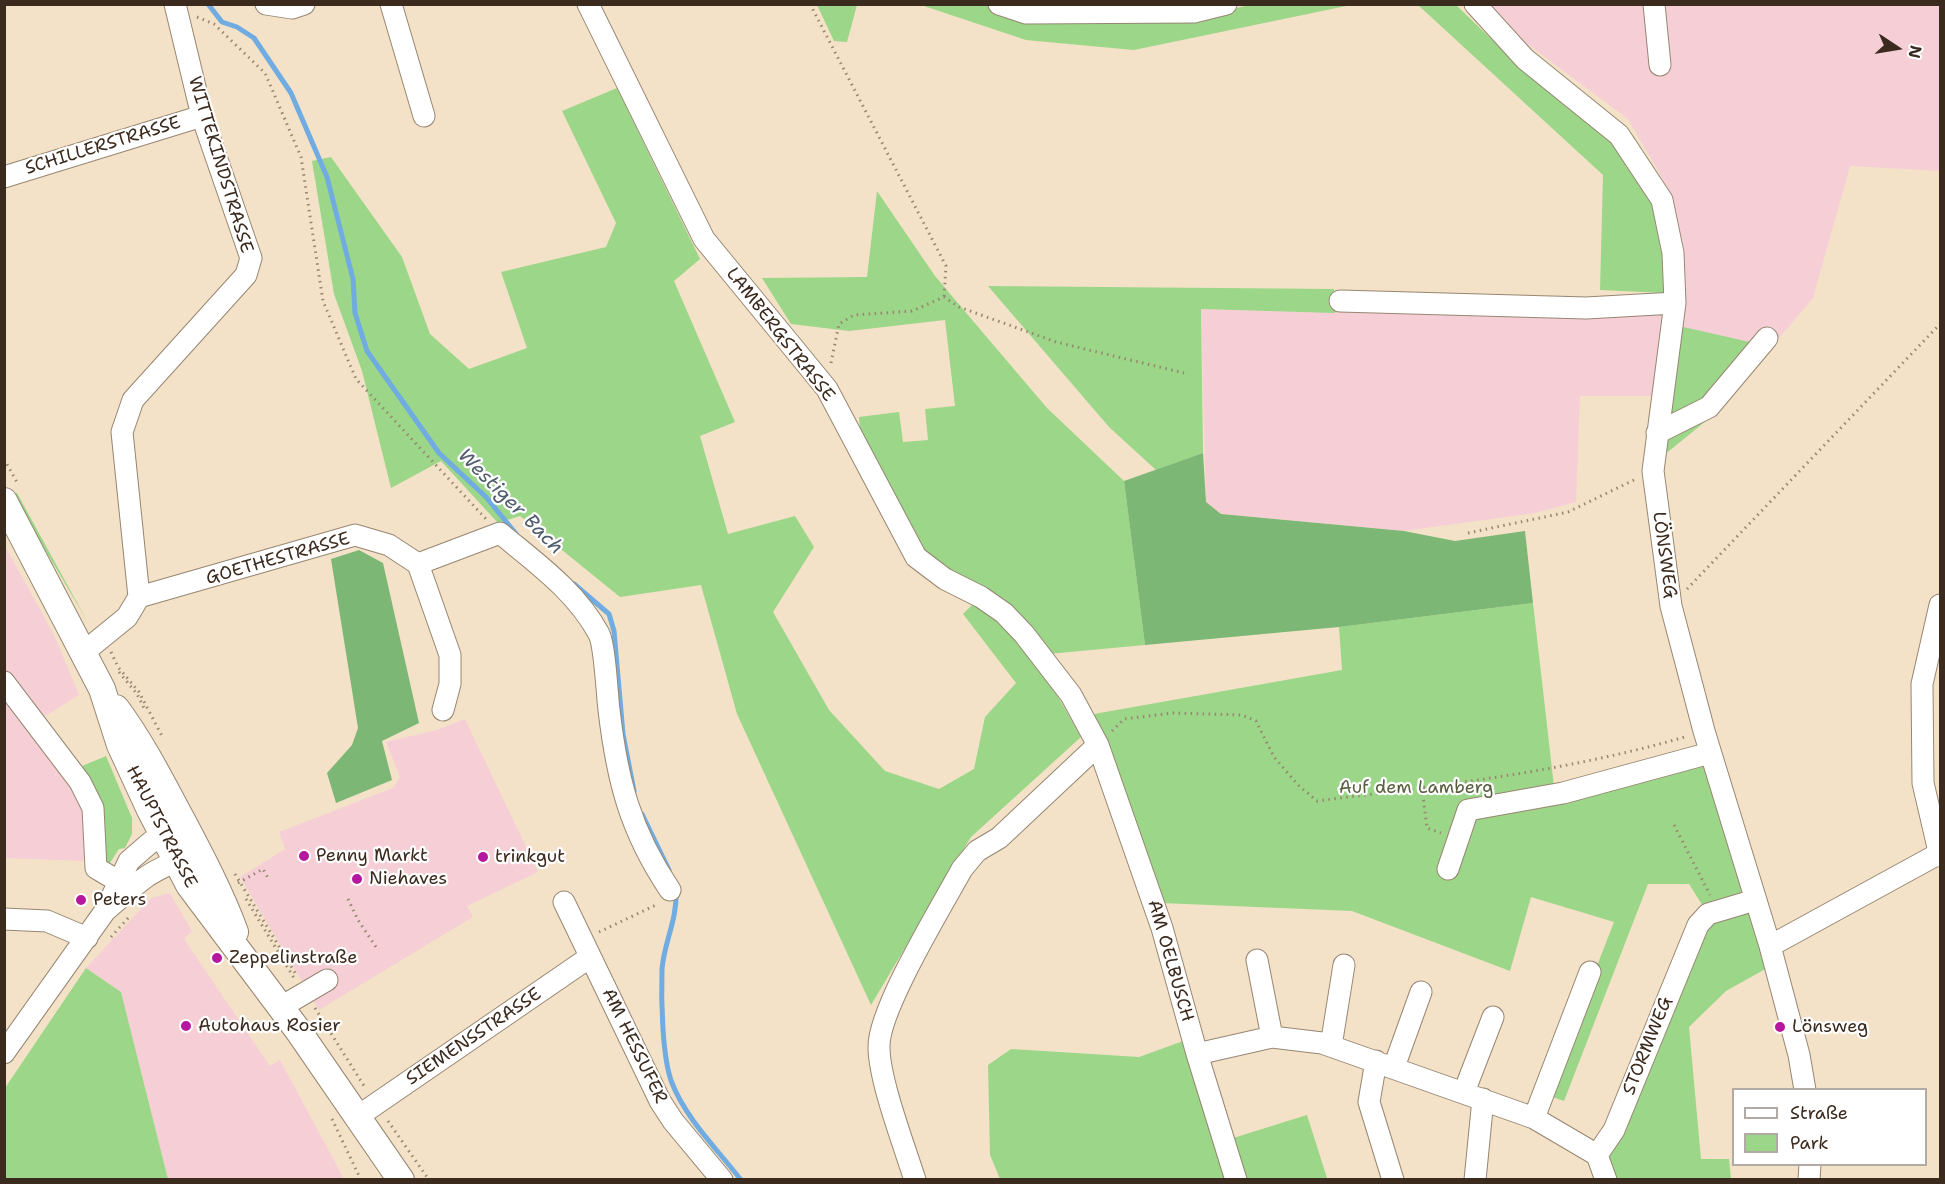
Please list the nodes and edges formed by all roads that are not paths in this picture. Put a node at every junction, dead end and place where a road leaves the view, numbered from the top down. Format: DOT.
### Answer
graph roads {
  1 [pos="175,4"];
  2 [pos="266,4"];
  3 [pos="304,4"];
  4 [pos="391,4"];
  5 [pos="588,4"];
  6 [pos="999,4"];
  7 [pos="1226,4"];
  8 [pos="1475,4"];
  9 [pos="1654,4"];
  10 [pos="1021,8"];
  11 [pos="1660,65"];
  12 [pos="202,116"];
  13 [pos="424,116"];
  14 [pos="4,177"];
  15 [pos="1340,301"];
  16 [pos="1675,303"];
  17 [pos="1767,338"];
  18 [pos="1657,434"];
  19 [pos="4,501"];
  20 [pos="418,564"];
  21 [pos="139,597"];
  22 [pos="1941,605"];
  23 [pos="84,652"];
  24 [pos="1931,680"];
  25 [pos="4,682"];
  26 [pos="102,688"];
  27 [pos="443,710"];
  28 [pos="1098,745"];
  29 [pos="1710,753"];
  30 [pos="163,837"];
  31 [pos="191,837"];
  32 [pos="1940,854"];
  33 [pos="176,861"];
  34 [pos="1448,869"];
  35 [pos="118,881"];
  36 [pos="670,890"];
  37 [pos="1755,900"];
  38 [pos="564,902"];
  39 [pos="105,911"];
  40 [pos="4,919"];
  41 [pos="87,938"];
  42 [pos="1770,946"];
  43 [pos="586,949"];
  44 [pos="243,954"];
  45 [pos="1257,960"];
  46 [pos="1344,965"];
  47 [pos="1590,972"];
  48 [pos="327,980"];
  49 [pos="1421,992"];
  50 [pos="281,1007"];
  51 [pos="1493,1017"];
  52 [pos="1272,1037"];
  53 [pos="1331,1046"];
  54 [pos="4,1053"];
  55 [pos="1197,1054"];
  56 [pos="1385,1064"];
  57 [pos="1805,1088"];
  58 [pos="1473,1096"];
  59 [pos="367,1110"];
  60 [pos="1534,1118"];
  61 [pos="1597,1155"];
  62 [pos="401,1179"];
  63 [pos="722,1179"];
  64 [pos="915,1179"];
  65 [pos="1236,1179"];
  66 [pos="1393,1179"];
  67 [pos="1475,1179"];
  68 [pos="1606,1179"];
  1 -- 12 [label="street, WITTEKINDSTRASSE"];
  2 -- 3 [label="street"];
  4 -- 13 [label="street"];
  5 -- 28 [label="street, LAMBERGSTRASSE"];
  6 -- 10 [label="street"];
  7 -- 10 [label="street"];
  8 -- 16 [label="street, LÖNSWEG"];
  9 -- 11 [label="street"];
  12 -- 14 [label="street, SCHILLERSTRASSE"];
  12 -- 21 [label="street, WITTEKINDSTRASSE"];
  15 -- 16 [label="street"];
  16 -- 18 [label="street, LÖNSWEG"];
  17 -- 18 [label="street"];
  18 -- 29 [label="street, LÖNSWEG"];
  19 -- 23 [label="main road, HAUPTSTRASSE"];
  20 -- 21 [label="street, GOETHESTRASSE"];
  20 -- 27 [label="street"];
  20 -- 36 [label="street"];
  21 -- 23 [label="street"];
  22 -- 24 [label="street"];
  23 -- 26 [label="main road, HAUPTSTRASSE"];
  24 -- 32 [label="street"];
  25 -- 35 [label="street"];
  26 -- 30 [label="main road, HAUPTSTRASSE"];
  26 -- 31 [label="main road, HAUPTSTRASSE"];
  28 -- 55 [label="street, AM OELBUSCH"];
  28 -- 64 [label="street"];
  29 -- 34 [label="street"];
  29 -- 37 [label="street, LÖNSWEG"];
  30 -- 31 [label="street"];
  30 -- 33 [label="main road, HAUPTSTRASSE"];
  30 -- 35 [label="street"];
  31 -- 33 [label="street"];
  31 -- 44 [label="main road, HAUPTSTRASSE"];
  32 -- 42 [label="street"];
  33 -- 39 [label="street"];
  33 -- 44 [label="main road, HAUPTSTRASSE"];
  35 -- 39 [label="street"];
  37 -- 42 [label="street, LÖNSWEG"];
  37 -- 61 [label="street, STORMWEG"];
  38 -- 43 [label="street, AM HESSUFER"];
  39 -- 41 [label="street"];
  40 -- 41 [label="street"];
  41 -- 54 [label="street"];
  42 -- 57 [label="street, LÖNSWEG"];
  43 -- 59 [label="street, SIEMENSSTRASSE"];
  43 -- 63 [label="street, AM HESSUFER"];
  44 -- 50 [label="main road, HAUPTSTRASSE"];
  45 -- 52 [label="street"];
  46 -- 53 [label="street"];
  47 -- 60 [label="street"];
  48 -- 50 [label="street"];
  49 -- 56 [label="street"];
  50 -- 59 [label="main road, HAUPTSTRASSE"];
  51 -- 58 [label="street"];
  52 -- 53 [label="street"];
  52 -- 55 [label="street"];
  53 -- 56 [label="street"];
  55 -- 65 [label="street, AM OELBUSCH"];
  56 -- 58 [label="street"];
  56 -- 66 [label="street"];
  58 -- 60 [label="street"];
  58 -- 67 [label="street"];
  59 -- 62 [label="main road, HAUPTSTRASSE"];
  60 -- 61 [label="street"];
  61 -- 68 [label="street"];
}
